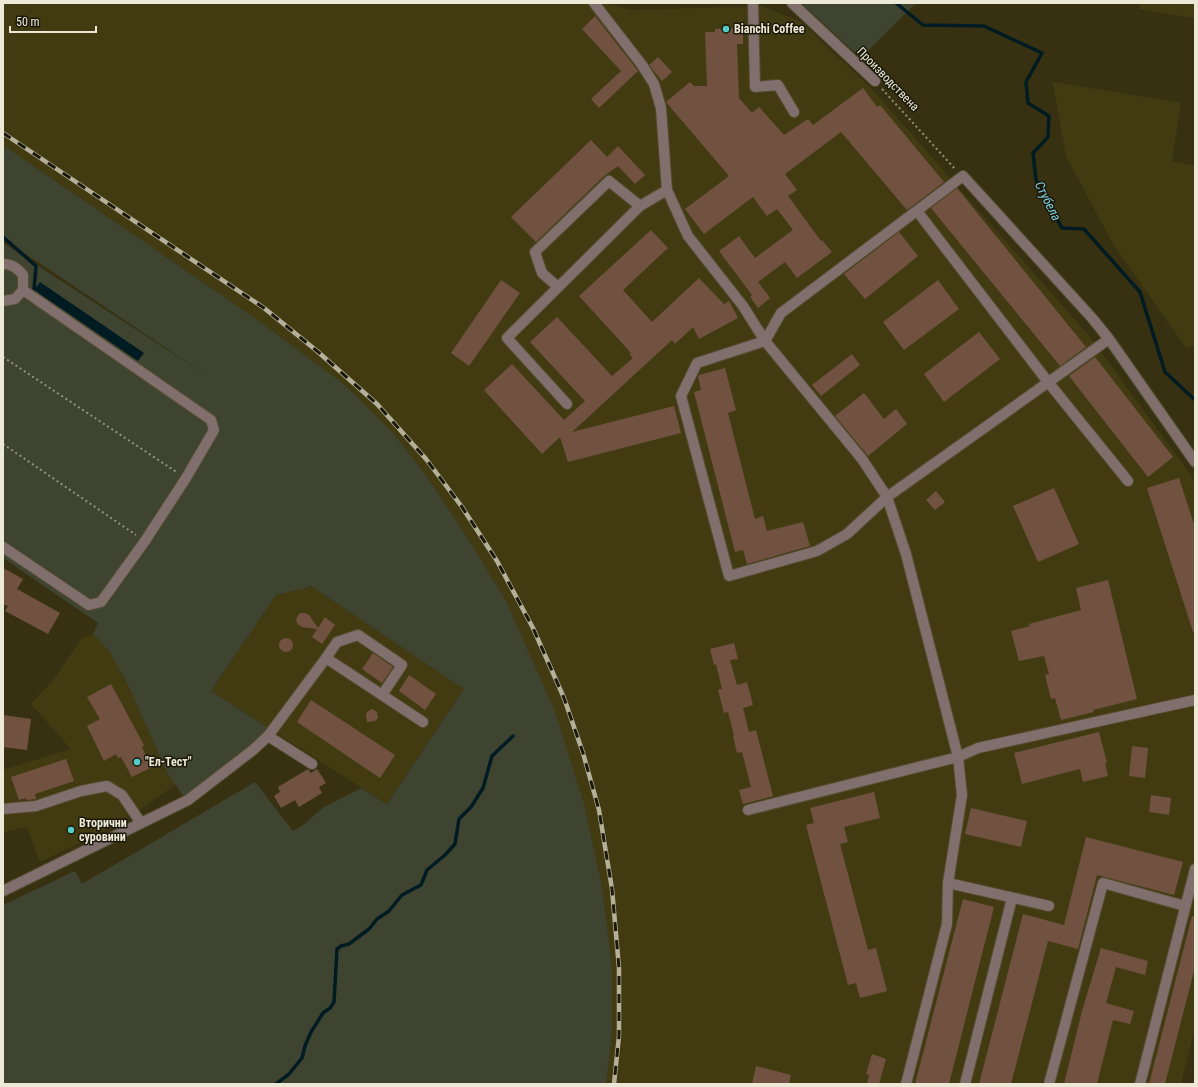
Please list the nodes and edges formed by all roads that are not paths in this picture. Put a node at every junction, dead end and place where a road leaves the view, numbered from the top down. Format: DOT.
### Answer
graph roads {
  1 [pos="594,3"];
  2 [pos="753,3"];
  3 [pos="792,3"];
  4 [pos="875,81"];
  5 [pos="794,112"];
  6 [pos="667,190"];
  7 [pos="640,206"];
  8 [pos="917,211"];
  9 [pos="3,264"];
  10 [pos="558,287"];
  11 [pos="23,290"];
  12 [pos="3,301"];
  13 [pos="1108,339"];
  14 [pos="765,341"];
  15 [pos="1048,382"];
  16 [pos="567,404"];
  17 [pos="1195,462"];
  18 [pos="1128,481"];
  19 [pos="887,497"];
  20 [pos="3,547"];
  21 [pos="326,658"];
  22 [pos="382,695"];
  23 [pos="1195,700"];
  24 [pos="423,722"];
  25 [pos="268,736"];
  26 [pos="958,757"];
  27 [pos="312,764"];
  28 [pos="3,809"];
  29 [pos="748,810"];
  30 [pos="140,824"];
  31 [pos="1195,869"];
  32 [pos="948,883"];
  33 [pos="3,891"];
  34 [pos="1012,898"];
  35 [pos="1049,906"];
  36 [pos="1184,906"];
  37 [pos="906,1084"];
  38 [pos="965,1084"];
  39 [pos="1049,1084"];
  40 [pos="1140,1084"];
  1 -- 6 [label="lane"];
  2 -- 5 [label="lane"];
  3 -- 4 [label="lane, Производствена"];
  6 -- 7 [label="lane"];
  6 -- 14 [label="lane"];
  7 -- 10 [label="lane"];
  7 -- 10 [label="lane"];
  8 -- 13 [label="lane"];
  8 -- 14 [label="lane"];
  8 -- 15 [label="lane"];
  9 -- 11 [label="lane"];
  10 -- 16 [label="lane"];
  11 -- 12 [label="lane"];
  11 -- 20 [label="lane"];
  13 -- 15 [label="lane"];
  13 -- 17 [label="lane"];
  14 -- 19 [label="lane"];
  14 -- 19 [label="lane"];
  15 -- 18 [label="lane"];
  15 -- 19 [label="lane"];
  19 -- 26 [label="lane"];
  21 -- 22 [label="lane"];
  21 -- 22 [label="lane"];
  21 -- 25 [label="lane"];
  22 -- 24 [label="lane"];
  23 -- 26 [label="lane"];
  25 -- 27 [label="lane"];
  25 -- 30 [label="lane"];
  26 -- 29 [label="lane"];
  26 -- 32 [label="lane"];
  28 -- 30 [label="lane"];
  30 -- 33 [label="lane"];
  31 -- 36 [label="lane"];
  32 -- 34 [label="lane"];
  32 -- 37 [label="lane"];
  34 -- 35 [label="lane"];
  34 -- 38 [label="lane"];
  36 -- 39 [label="lane"];
  36 -- 40 [label="lane"];
}
